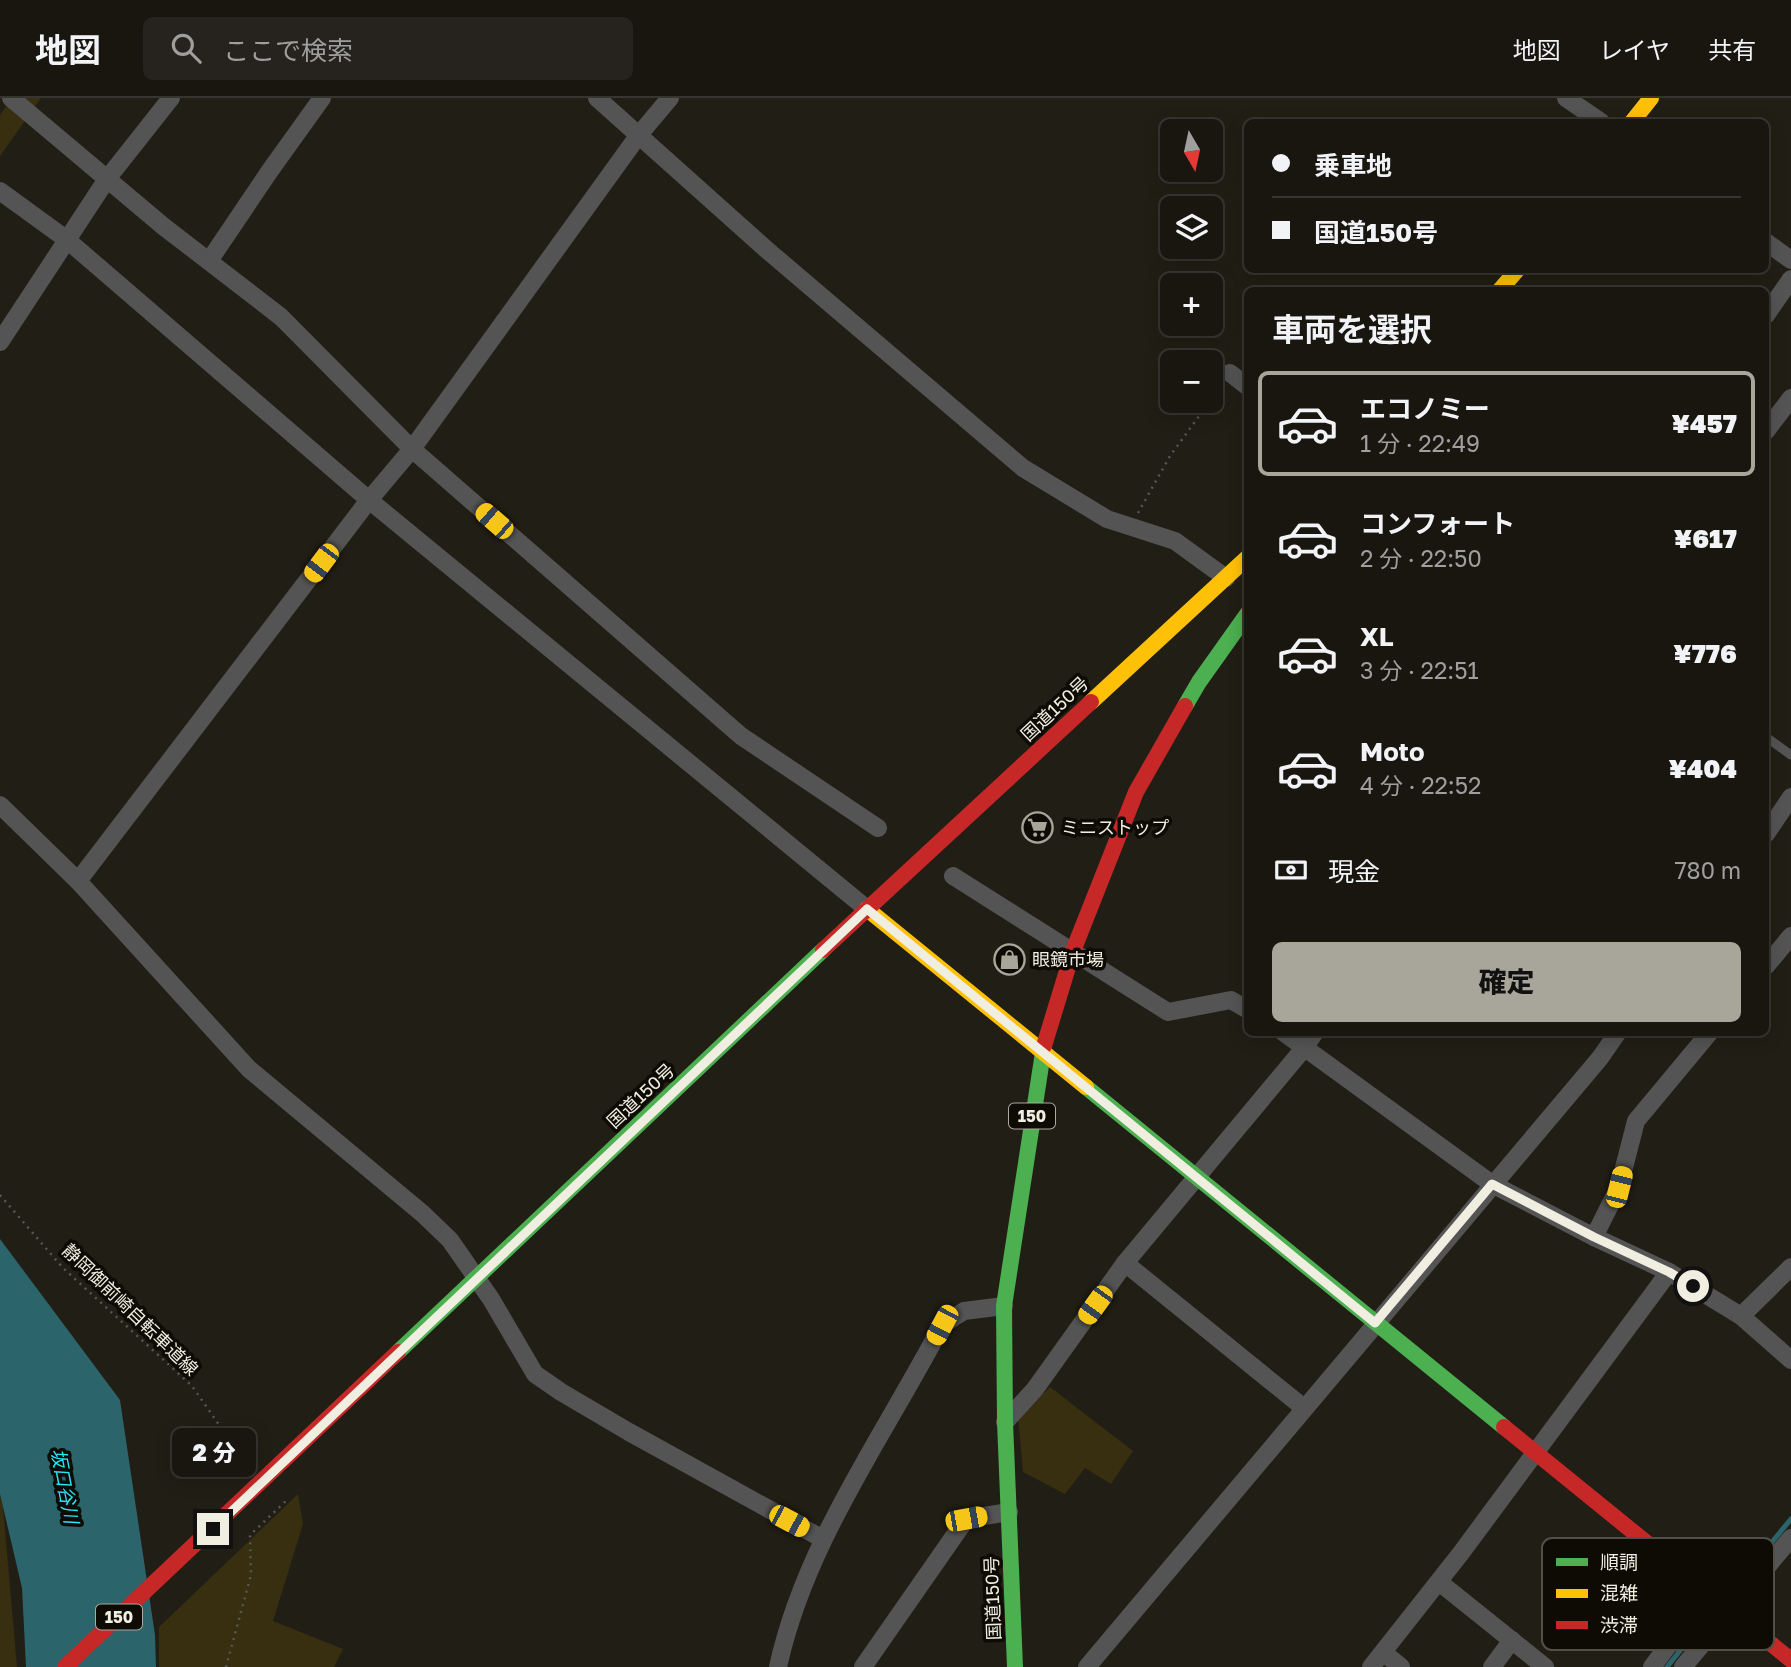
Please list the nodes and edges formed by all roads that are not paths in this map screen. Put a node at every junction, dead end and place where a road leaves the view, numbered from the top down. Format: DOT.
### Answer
graph roads {
  1 [pos="11,98"];
  2 [pos="171,98"];
  3 [pos="322,98"];
  4 [pos="597,98"];
  5 [pos="670,98"];
  6 [pos="1566,98"];
  7 [pos="1651,98"];
  8 [pos="1597,119"];
  9 [pos="1634,119"];
  10 [pos="638,136"];
  11 [pos="107,179"];
  12 [pos="0,191"];
  13 [pos="66,239"];
  14 [pos="1769,244"];
  15 [pos="1791,260"];
  16 [pos="209,261"];
  17 [pos="1514,273"];
  18 [pos="1791,279"];
  19 [pos="1503,287"];
  20 [pos="1769,311"];
  21 [pos="0,342"];
  22 [pos="1230,373"];
  23 [pos="1244,384"];
  24 [pos="1791,398"];
  25 [pos="1769,427"];
  26 [pos="412,449"];
  27 [pos="369,500"];
  28 [pos="1244,561"];
  29 [pos="1226,578"];
  30 [pos="1244,619"];
  31 [pos="1769,739"];
  32 [pos="1791,755"];
  33 [pos="1791,797"];
  34 [pos="0,805"];
  35 [pos="878,828"];
  36 [pos="1769,830"];
  37 [pos="953,876"];
  38 [pos="78,881"];
  39 [pos="867,909"];
  40 [pos="1791,936"];
  41 [pos="1073,951"];
  42 [pos="1769,959"];
  43 [pos="1244,1008"];
  44 [pos="1615,1036"];
  45 [pos="1707,1036"];
  46 [pos="1310,1040"];
  47 [pos="1042,1053"];
  48 [pos="1197,1178"];
  49 [pos="1492,1184"];
  50 [pos="1594,1237"];
  51 [pos="1125,1263"];
  52 [pos="1791,1267"];
  53 [pos="1669,1272"];
  54 [pos="477,1279"];
  55 [pos="1004,1306"];
  56 [pos="1741,1316"];
  57 [pos="1375,1323"];
  58 [pos="1791,1360"];
  59 [pos="1304,1408"];
  60 [pos="1005,1422"];
  61 [pos="1536,1453"];
  62 [pos="1009,1512"];
  63 [pos="1640,1538"];
  64 [pos="1791,1538"];
  65 [pos="822,1539"];
  66 [pos="1774,1558"];
  67 [pos="1438,1582"];
  68 [pos="1511,1640"];
  69 [pos="1774,1646"];
  70 [pos="1665,1650"];
  71 [pos="1697,1650"];
  72 [pos="1384,1653"];
  73 [pos="1791,1660"];
  74 [pos="65,1667"];
  75 [pos="778,1667"];
  76 [pos="863,1667"];
  77 [pos="1015,1667"];
  78 [pos="1087,1667"];
  79 [pos="1371,1667"];
  80 [pos="1401,1667"];
  81 [pos="1492,1667"];
  82 [pos="1545,1667"];
  83 [pos="1652,1667"];
  84 [pos="1683,1667"];
  1 -- 11 [label="street"];
  2 -- 11 [label="street"];
  3 -- 16 [label="street"];
  4 -- 10 [label="street"];
  5 -- 10 [label="street"];
  6 -- 8 [label="street"];
  7 -- 9 [label="main road"];
  10 -- 26 [label="street"];
  10 -- 29 [label="street"];
  11 -- 13 [label="street"];
  11 -- 16 [label="street"];
  12 -- 13 [label="street"];
  13 -- 21 [label="street"];
  13 -- 27 [label="street"];
  14 -- 15 [label="street"];
  16 -- 26 [label="street"];
  17 -- 19 [label="main road"];
  18 -- 20 [label="street"];
  22 -- 23 [label="street"];
  24 -- 25 [label="street"];
  26 -- 27 [label="street"];
  26 -- 35 [label="street"];
  27 -- 38 [label="street"];
  27 -- 39 [label="street"];
  28 -- 29 [label="main road, 国道150号 / 150"];
  29 -- 39 [label="main road, 国道150号 / 150"];
  30 -- 41 [label="main road, 国道150号 / 150"];
  31 -- 32 [label="lane"];
  33 -- 36 [label="street"];
  34 -- 38 [label="street"];
  37 -- 41 [label="street"];
  38 -- 54 [label="street"];
  39 -- 47 [label="main road"];
  39 -- 54 [label="main road, 国道150号 / 150"];
  40 -- 42 [label="street"];
  41 -- 43 [label="street"];
  41 -- 47 [label="main road, 国道150号 / 150"];
  44 -- 49 [label="street"];
  45 -- 50 [label="street"];
  46 -- 48 [label="street"];
  46 -- 49 [label="street"];
  47 -- 48 [label="main road"];
  47 -- 55 [label="main road, 国道150号 / 150"];
  48 -- 51 [label="street"];
  48 -- 57 [label="main road"];
  49 -- 50 [label="street"];
  49 -- 57 [label="street"];
  50 -- 53 [label="street"];
  51 -- 59 [label="street"];
  51 -- 60 [label="street"];
  52 -- 56 [label="street"];
  53 -- 56 [label="street"];
  53 -- 61 [label="street"];
  54 -- 65 [label="street"];
  54 -- 74 [label="main road, 国道150号 / 150"];
  55 -- 60 [label="main road, 国道150号 / 150"];
  55 -- 65 [label="street"];
  56 -- 58 [label="street"];
  57 -- 59 [label="street"];
  57 -- 61 [label="main road"];
  59 -- 78 [label="street"];
  60 -- 62 [label="main road, 国道150号 / 150"];
  61 -- 63 [label="main road"];
  61 -- 67 [label="street"];
  62 -- 76 [label="street"];
  62 -- 77 [label="main road, 国道150号 / 150"];
  64 -- 66 [label="street"];
  65 -- 75 [label="street"];
  67 -- 68 [label="street"];
  67 -- 72 [label="street"];
  68 -- 81 [label="street"];
  68 -- 82 [label="street"];
  69 -- 73 [label="main road"];
  70 -- 83 [label="street"];
  71 -- 84 [label="street"];
  72 -- 79 [label="street"];
  72 -- 80 [label="street"];
}
